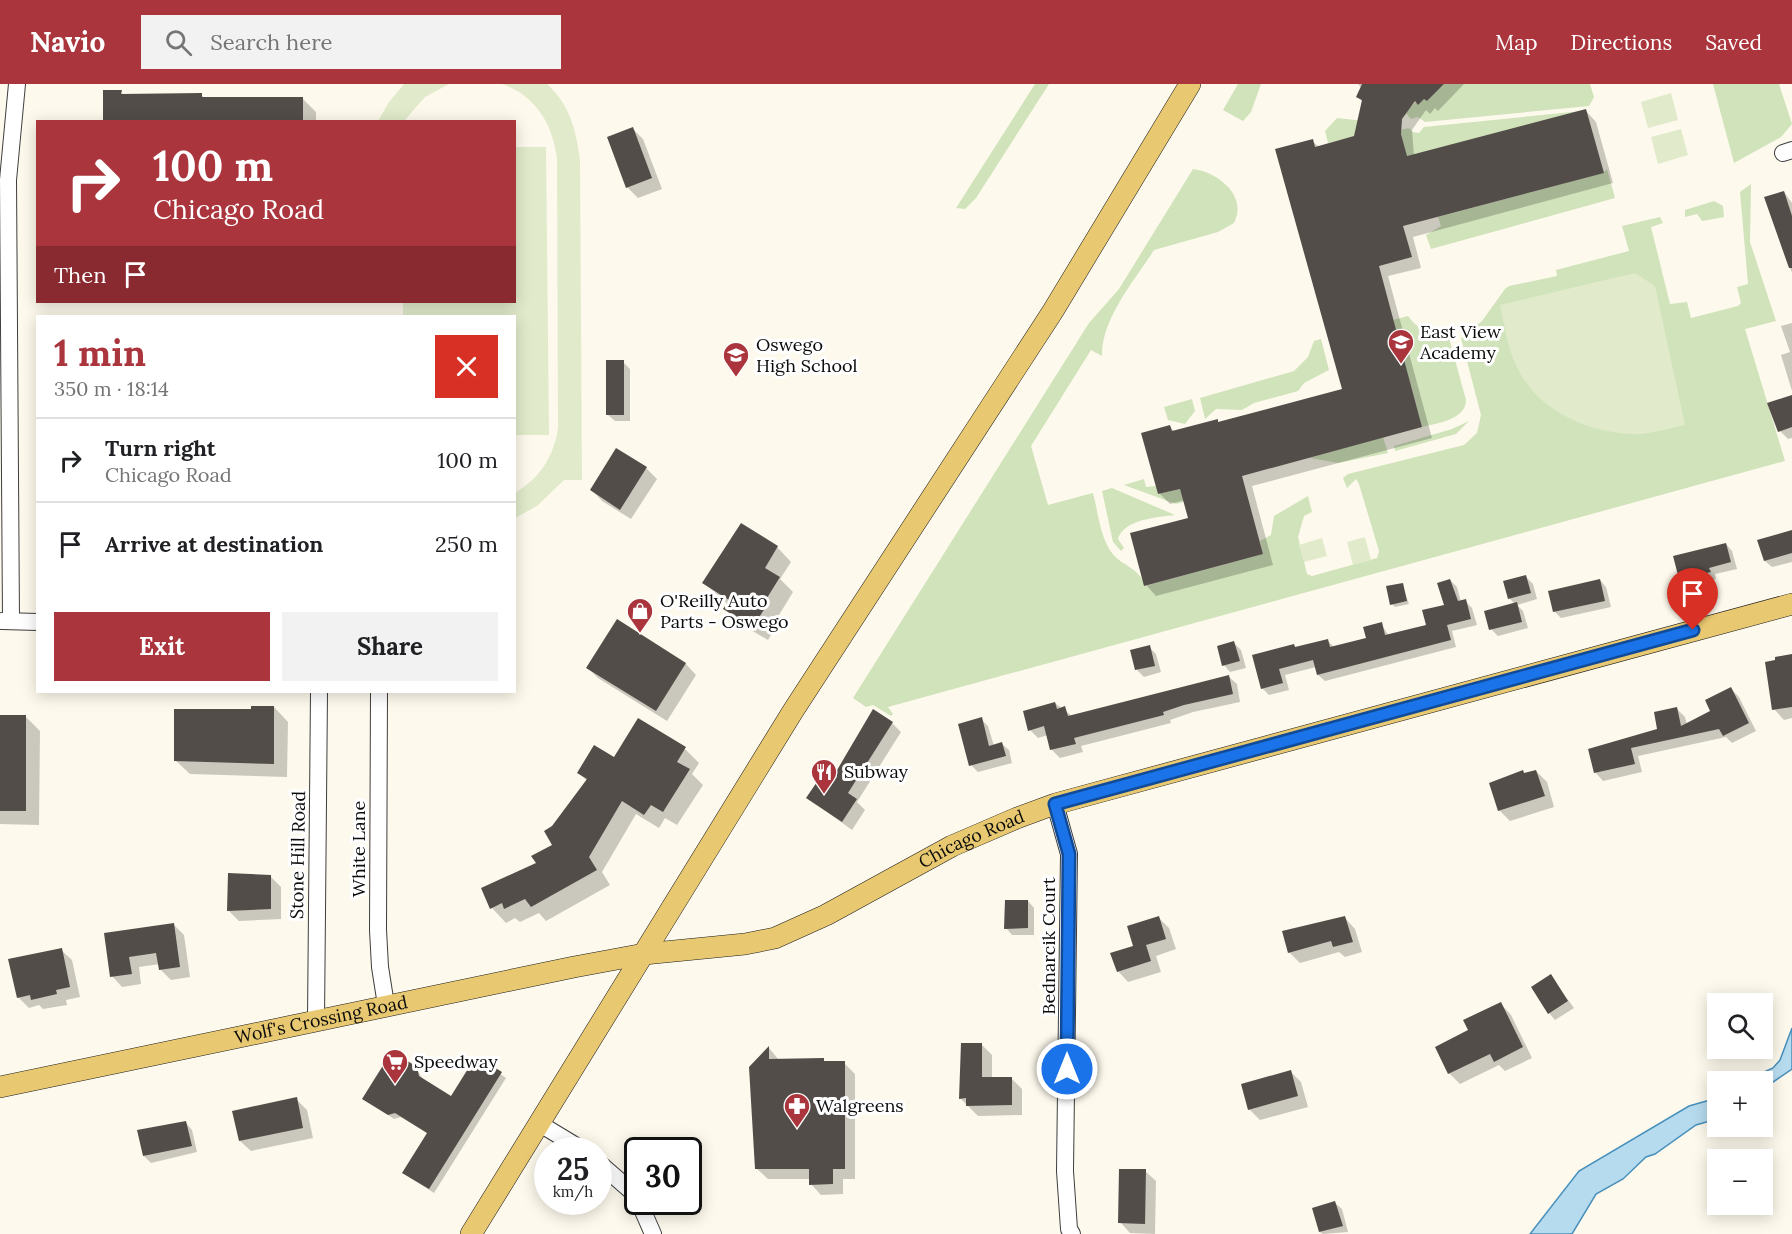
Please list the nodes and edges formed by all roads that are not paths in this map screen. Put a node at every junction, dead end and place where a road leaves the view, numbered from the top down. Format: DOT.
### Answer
graph roads {
  1 [pos="17,84"];
  2 [pos="1190,84"];
  3 [pos="1792,604"];
  4 [pos="6,621"];
  5 [pos="36,622"];
  6 [pos="320,693"];
  7 [pos="379,693"];
  8 [pos="1055,804"];
  9 [pos="644,954"];
  10 [pos="386,1005"];
  11 [pos="316,1020"];
  12 [pos="0,1087"];
  13 [pos="540,1124"];
  14 [pos="561,1137"];
  15 [pos="612,1174"];
  16 [pos="624,1185"];
  17 [pos="645,1215"];
  18 [pos="471,1234"];
  19 [pos="653,1234"];
  20 [pos="1072,1234"];
  1 -- 4 [label="street"];
  2 -- 9 [label="main road"];
  3 -- 8 [label="main road, Chicago Road"];
  4 -- 5 [label="street"];
  6 -- 11 [label="street, Stone Hill Road"];
  7 -- 10 [label="street, White Lane"];
  8 -- 9 [label="main road, Chicago Road"];
  8 -- 20 [label="street, Bednarcik Court"];
  9 -- 10 [label="main road, Wolf's Crossing Road"];
  9 -- 13 [label="main road"];
  10 -- 11 [label="main road, Wolf's Crossing Road"];
  11 -- 12 [label="main road, Wolf's Crossing Road"];
  13 -- 14 [label="street"];
  13 -- 18 [label="main road"];
  15 -- 16 [label="street"];
  17 -- 19 [label="street"];
}
